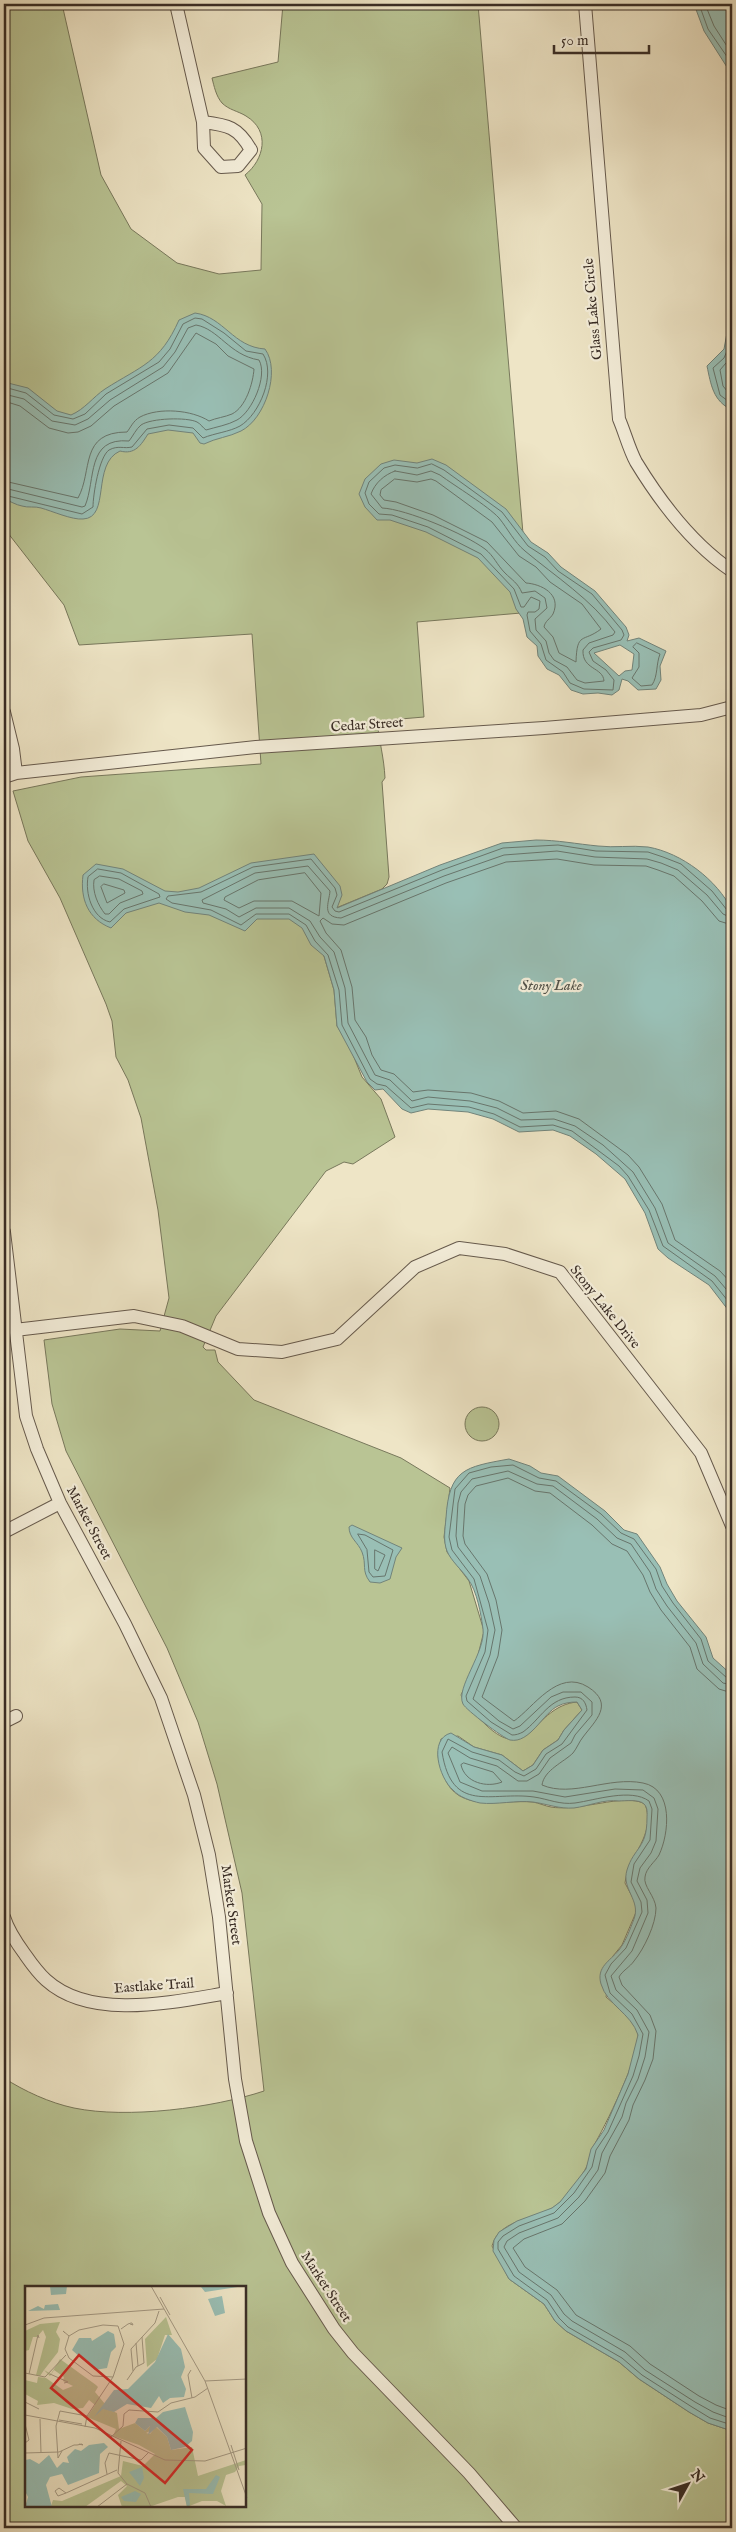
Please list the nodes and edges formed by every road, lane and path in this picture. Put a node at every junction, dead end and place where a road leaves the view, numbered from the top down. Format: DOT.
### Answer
graph roads {
  1 [pos="176,4"];
  2 [pos="585,4"];
  3 [pos="203,122"];
  4 [pos="732,570"];
  5 [pos="732,707"];
  6 [pos="4,712"];
  7 [pos="10,775"];
  8 [pos="4,1232"];
  9 [pos="15,1330"];
  10 [pos="60,1503"];
  11 [pos="732,1526"];
  12 [pos="4,1532"];
  13 [pos="16,1716"];
  14 [pos="4,1722"];
  15 [pos="4,1917"];
  16 [pos="227,1993"];
  17 [pos="516,2528"];
  1 -- 3 [label="street"];
  2 -- 4 [label="street, Glass Lake Circle"];
  5 -- 7 [label="street, Cedar Street"];
  6 -- 7 [label="street"];
  8 -- 9 [label="street, Market Street"];
  9 -- 10 [label="street, Market Street"];
  9 -- 11 [label="street, Stony Lake Drive"];
  10 -- 12 [label="street"];
  10 -- 16 [label="street, Market Street"];
  13 -- 14 [label="street"];
  15 -- 16 [label="street, Eastlake Trail"];
  16 -- 17 [label="street, Market Street"];
}
